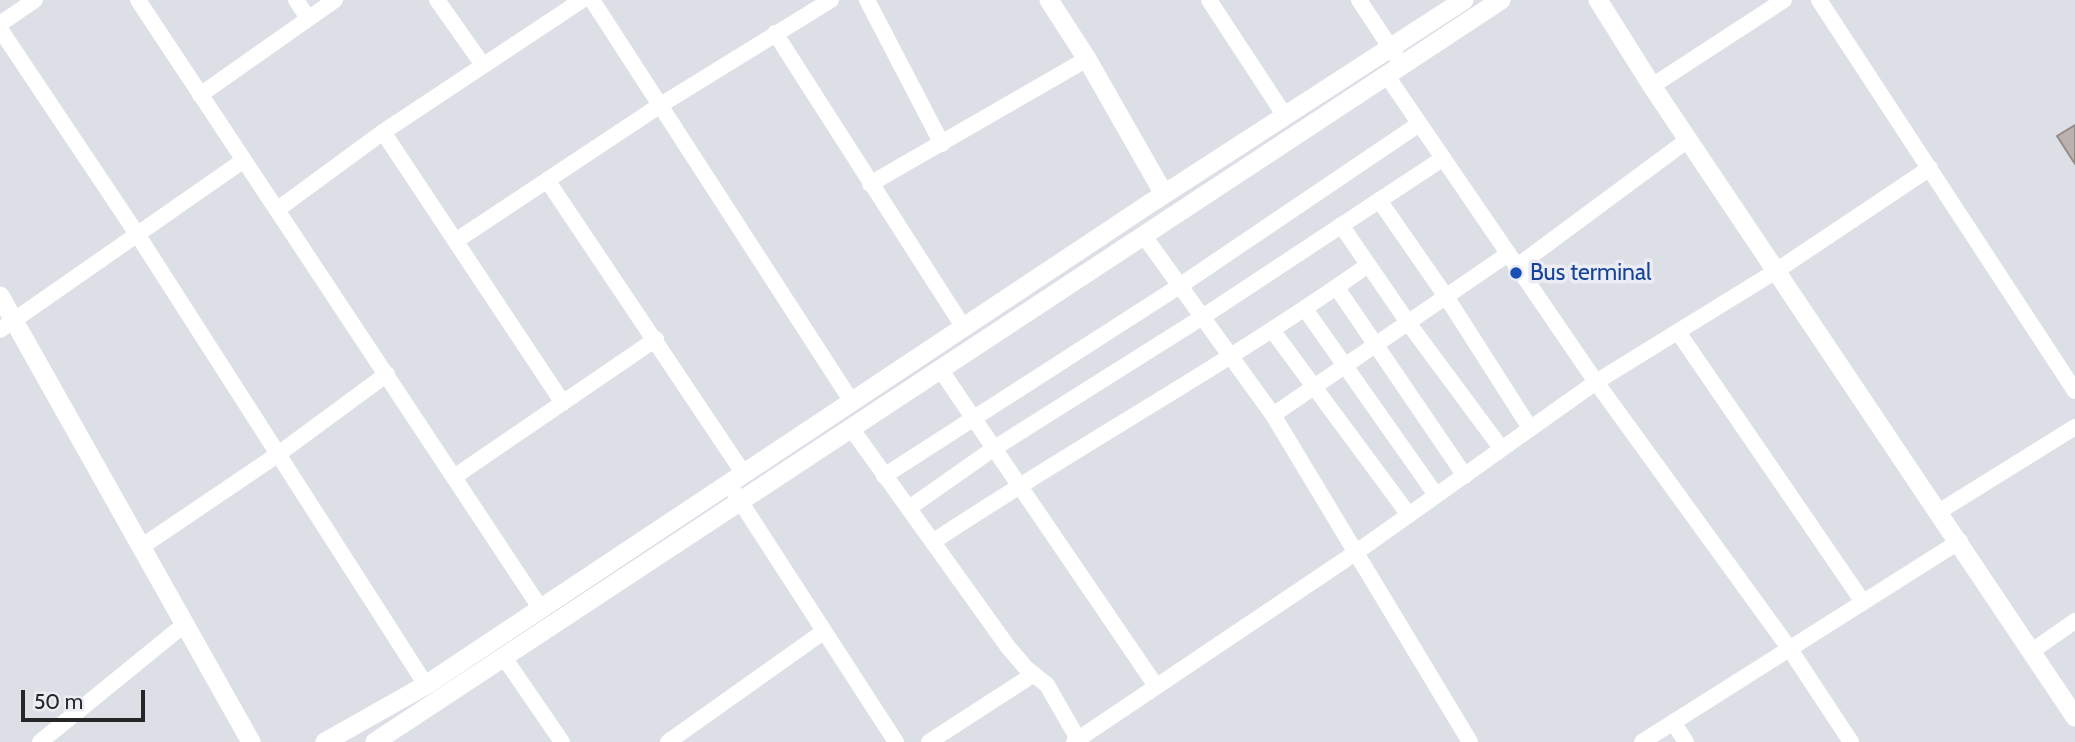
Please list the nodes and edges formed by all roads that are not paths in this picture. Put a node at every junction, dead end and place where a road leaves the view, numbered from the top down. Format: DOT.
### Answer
graph roads {
  1 [pos="35,0"];
  2 [pos="138,0"];
  3 [pos="296,0"];
  4 [pos="335,0"];
  5 [pos="437,0"];
  6 [pos="582,0"];
  7 [pos="592,0"];
  8 [pos="831,0"];
  9 [pos="867,0"];
  10 [pos="1049,0"];
  11 [pos="1209,0"];
  12 [pos="1359,0"];
  13 [pos="1464,0"];
  14 [pos="1502,0"];
  15 [pos="1598,0"];
  16 [pos="1784,0"];
  17 [pos="1819,0"];
  18 [pos="309,18"];
  19 [pos="0,27"];
  20 [pos="775,33"];
  21 [pos="1391,49"];
  22 [pos="1087,59"];
  23 [pos="482,65"];
  24 [pos="1395,71"];
  25 [pos="1651,86"];
  26 [pos="200,95"];
  27 [pos="659,106"];
  28 [pos="1285,116"];
  29 [pos="1419,124"];
  30 [pos="383,131"];
  31 [pos="1689,139"];
  32 [pos="942,144"];
  33 [pos="1442,159"];
  34 [pos="244,160"];
  35 [pos="1930,168"];
  36 [pos="547,180"];
  37 [pos="870,184"];
  38 [pos="1157,199"];
  39 [pos="1379,200"];
  40 [pos="278,209"];
  41 [pos="1162,224"];
  42 [pos="1341,225"];
  43 [pos="137,234"];
  44 [pos="1144,236"];
  45 [pos="457,240"];
  46 [pos="1512,261"];
  47 [pos="1368,265"];
  48 [pos="1776,271"];
  49 [pos="1181,285"];
  50 [pos="1337,288"];
  51 [pos="0,296"];
  52 [pos="1447,298"];
  53 [pos="1305,310"];
  54 [pos="1204,316"];
  55 [pos="1409,324"];
  56 [pos="7,325"];
  57 [pos="964,328"];
  58 [pos="1272,330"];
  59 [pos="1678,332"];
  60 [pos="656,339"];
  61 [pos="1376,347"];
  62 [pos="1232,356"];
  63 [pos="1345,366"];
  64 [pos="940,369"];
  65 [pos="387,374"];
  66 [pos="1596,382"];
  67 [pos="1315,386"];
  68 [pos="2075,391"];
  69 [pos="852,402"];
  70 [pos="564,403"];
  71 [pos="1273,415"];
  72 [pos="973,419"];
  73 [pos="2075,427"];
  74 [pos="851,428"];
  75 [pos="1530,428"];
  76 [pos="1501,448"];
  77 [pos="993,449"];
  78 [pos="277,454"];
  79 [pos="884,476"];
  80 [pos="1465,476"];
  81 [pos="454,477"];
  82 [pos="736,479"];
  83 [pos="1019,484"];
  84 [pos="1436,495"];
  85 [pos="740,502"];
  86 [pos="909,508"];
  87 [pos="1940,512"];
  88 [pos="1409,516"];
  89 [pos="934,541"];
  90 [pos="1960,541"];
  91 [pos="141,547"];
  92 [pos="1357,551"];
  93 [pos="1863,602"];
  94 [pos="541,610"];
  95 [pos="2075,621"];
  96 [pos="185,624"];
  97 [pos="823,632"];
  98 [pos="1789,648"];
  99 [pos="2032,651"];
  100 [pos="503,656"];
  101 [pos="1034,674"];
  102 [pos="426,685"];
  103 [pos="1156,686"];
  104 [pos="2075,716"];
  105 [pos="1673,722"];
  106 [pos="691,736"];
  107 [pos="1076,740"];
  108 [pos="40,742"];
  109 [pos="251,742"];
  110 [pos="325,742"];
  111 [pos="375,742"];
  112 [pos="562,742"];
  113 [pos="668,742"];
  114 [pos="896,742"];
  115 [pos="929,742"];
  116 [pos="1470,742"];
  117 [pos="1642,742"];
  118 [pos="1686,742"];
  119 [pos="1851,742"];
  1 -- 19 [label="street"];
  2 -- 26 [label="street"];
  3 -- 18 [label="street"];
  4 -- 18 [label="street"];
  5 -- 23 [label="street"];
  6 -- 23 [label="street"];
  7 -- 27 [label="street"];
  8 -- 20 [label="street"];
  9 -- 32 [label="street"];
  10 -- 22 [label="street"];
  11 -- 28 [label="street"];
  12 -- 21 [label="street"];
  13 -- 21 [label="street"];
  14 -- 24 [label="street"];
  15 -- 25 [label="street"];
  16 -- 25 [label="street"];
  17 -- 35 [label="street"];
  18 -- 26 [label="street"];
  19 -- 43 [label="street"];
  20 -- 27 [label="street"];
  20 -- 37 [label="street"];
  21 -- 24 [label="street"];
  21 -- 28 [label="street"];
  22 -- 32 [label="street"];
  22 -- 38 [label="street"];
  23 -- 30 [label="street"];
  24 -- 29 [label="street"];
  24 -- 41 [label="street"];
  25 -- 31 [label="street"];
  26 -- 34 [label="street"];
  27 -- 36 [label="street"];
  27 -- 69 [label="street"];
  28 -- 38 [label="street"];
  29 -- 33 [label="street"];
  29 -- 49 [label="street"];
  30 -- 40 [label="street"];
  30 -- 45 [label="street"];
  31 -- 46 [label="street"];
  31 -- 48 [label="street"];
  32 -- 37 [label="street"];
  33 -- 39 [label="street"];
  33 -- 46 [label="street"];
  34 -- 40 [label="street"];
  34 -- 43 [label="street"];
  35 -- 48 [label="street"];
  35 -- 68 [label="street"];
  36 -- 45 [label="street"];
  36 -- 60 [label="street"];
  37 -- 57 [label="street"];
  38 -- 41 [label="street"];
  38 -- 57 [label="street"];
  39 -- 42 [label="street"];
  39 -- 52 [label="street"];
  40 -- 65 [label="street"];
  41 -- 44 [label="street"];
  42 -- 47 [label="street"];
  42 -- 54 [label="street"];
  43 -- 56 [label="street"];
  43 -- 78 [label="street"];
  44 -- 49 [label="street"];
  44 -- 64 [label="street"];
  45 -- 70 [label="street"];
  46 -- 52 [label="street"];
  46 -- 66 [label="street"];
  47 -- 50 [label="street"];
  47 -- 55 [label="street"];
  48 -- 59 [label="street"];
  48 -- 87 [label="street"];
  49 -- 54 [label="street"];
  49 -- 72 [label="street"];
  50 -- 53 [label="street"];
  50 -- 61 [label="street"];
  51 -- 56 [label="street"];
  52 -- 55 [label="street"];
  52 -- 75 [label="street"];
  53 -- 58 [label="street"];
  53 -- 63 [label="street"];
  54 -- 62 [label="street"];
  54 -- 77 [label="street"];
  55 -- 61 [label="street"];
  55 -- 76 [label="street"];
  56 -- 91 [label="street"];
  57 -- 69 [label="street"];
  58 -- 62 [label="street"];
  58 -- 67 [label="street"];
  59 -- 66 [label="street"];
  59 -- 93 [label="street"];
  60 -- 70 [label="street"];
  60 -- 82 [label="street"];
  61 -- 63 [label="street"];
  61 -- 80 [label="street"];
  62 -- 71 [label="street"];
  62 -- 83 [label="street"];
  63 -- 67 [label="street"];
  63 -- 84 [label="street"];
  64 -- 72 [label="street"];
  64 -- 74 [label="street"];
  65 -- 78 [label="street"];
  65 -- 81 [label="street"];
  66 -- 75 [label="street"];
  66 -- 98 [label="street"];
  67 -- 71 [label="street"];
  67 -- 88 [label="street"];
  69 -- 82 [label="street"];
  70 -- 81 [label="street"];
  71 -- 92 [label="street"];
  72 -- 77 [label="street"];
  72 -- 79 [label="street"];
  73 -- 87 [label="street"];
  74 -- 79 [label="street"];
  74 -- 85 [label="street"];
  75 -- 76 [label="street"];
  76 -- 80 [label="street"];
  77 -- 83 [label="street"];
  77 -- 86 [label="street"];
  78 -- 91 [label="street"];
  78 -- 102 [label="street"];
  79 -- 86 [label="street"];
  80 -- 84 [label="street"];
  81 -- 94 [label="street"];
  82 -- 85 [label="street"];
  82 -- 94 [label="street"];
  83 -- 89 [label="street"];
  83 -- 103 [label="street"];
  84 -- 88 [label="street"];
  85 -- 97 [label="street"];
  85 -- 100 [label="street"];
  86 -- 89 [label="street"];
  87 -- 90 [label="street"];
  88 -- 92 [label="street"];
  89 -- 101 [label="street"];
  90 -- 93 [label="street"];
  90 -- 99 [label="street"];
  91 -- 96 [label="street"];
  92 -- 103 [label="street"];
  92 -- 116 [label="street"];
  93 -- 98 [label="street"];
  94 -- 102 [label="street"];
  95 -- 99 [label="street"];
  96 -- 108 [label="street"];
  96 -- 109 [label="street"];
  97 -- 106 [label="street"];
  97 -- 114 [label="street"];
  98 -- 105 [label="street"];
  98 -- 119 [label="street"];
  99 -- 104 [label="street"];
  100 -- 111 [label="street"];
  100 -- 112 [label="street"];
  101 -- 107 [label="street"];
  101 -- 115 [label="street"];
  102 -- 110 [label="street"];
  103 -- 107 [label="street"];
  105 -- 117 [label="street"];
  105 -- 118 [label="street"];
  106 -- 113 [label="street"];
}
